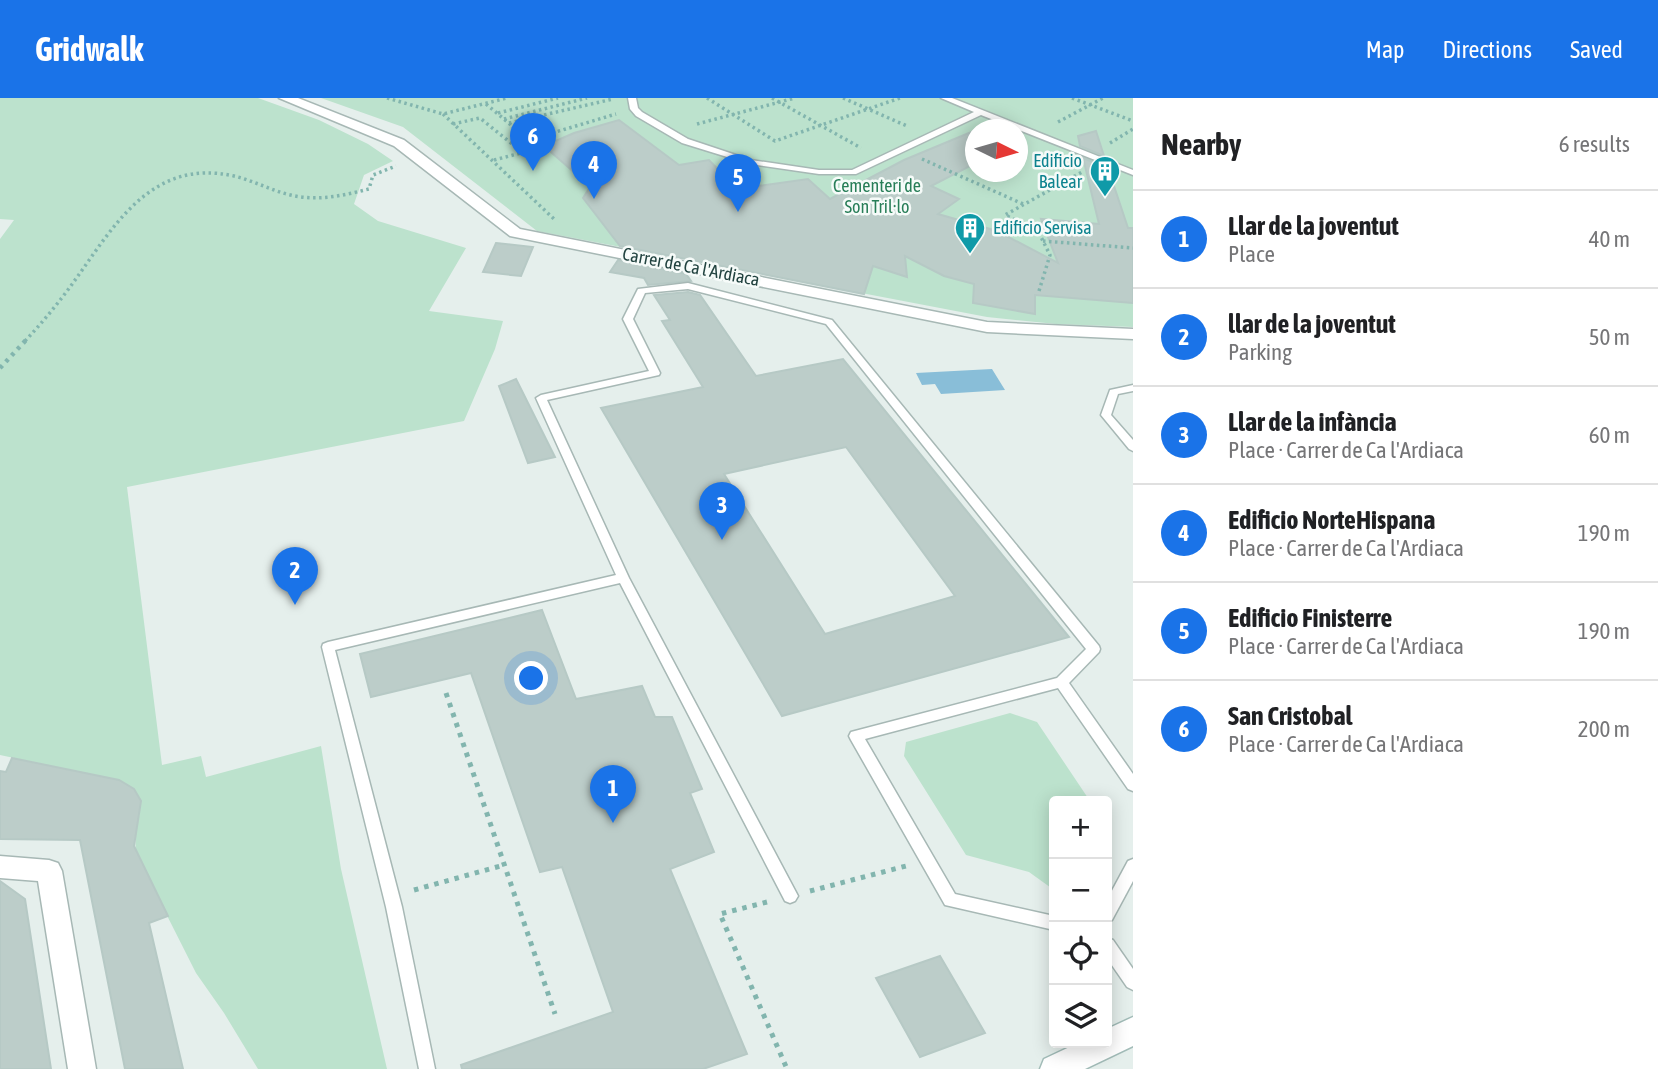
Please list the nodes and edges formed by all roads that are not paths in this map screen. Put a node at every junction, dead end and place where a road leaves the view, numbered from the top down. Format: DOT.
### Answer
graph roads {
  1 [pos="286,98"];
  2 [pos="632,98"];
  3 [pos="945,98"];
  4 [pos="979,113"];
  5 [pos="1133,173"];
  6 [pos="1133,334"];
  7 [pos="1133,388"];
  8 [pos="1133,447"];
  9 [pos="623,578"];
  10 [pos="1061,682"];
  11 [pos="1133,785"];
  12 [pos="1133,866"];
  13 [pos="0,867"];
  14 [pos="790,896"];
  15 [pos="1112,906"];
  16 [pos="1049,922"];
  17 [pos="1112,952"];
  18 [pos="1133,982"];
  19 [pos="1133,1031"];
  20 [pos="82,1069"];
  21 [pos="427,1069"];
  22 [pos="1054,1069"];
  1 -- 6 [label="street, Carrer de Ca l'Ardiaca"];
  2 -- 4 [label="lane"];
  3 -- 4 [label="lane"];
  4 -- 5 [label="lane"];
  7 -- 8 [label="lane"];
  9 -- 10 [label="lane"];
  9 -- 14 [label="lane"];
  9 -- 21 [label="lane"];
  10 -- 11 [label="lane"];
  10 -- 16 [label="lane"];
  12 -- 15 [label="lane"];
  13 -- 20 [label="street"];
  17 -- 18 [label="lane"];
  19 -- 22 [label="street"];
}
